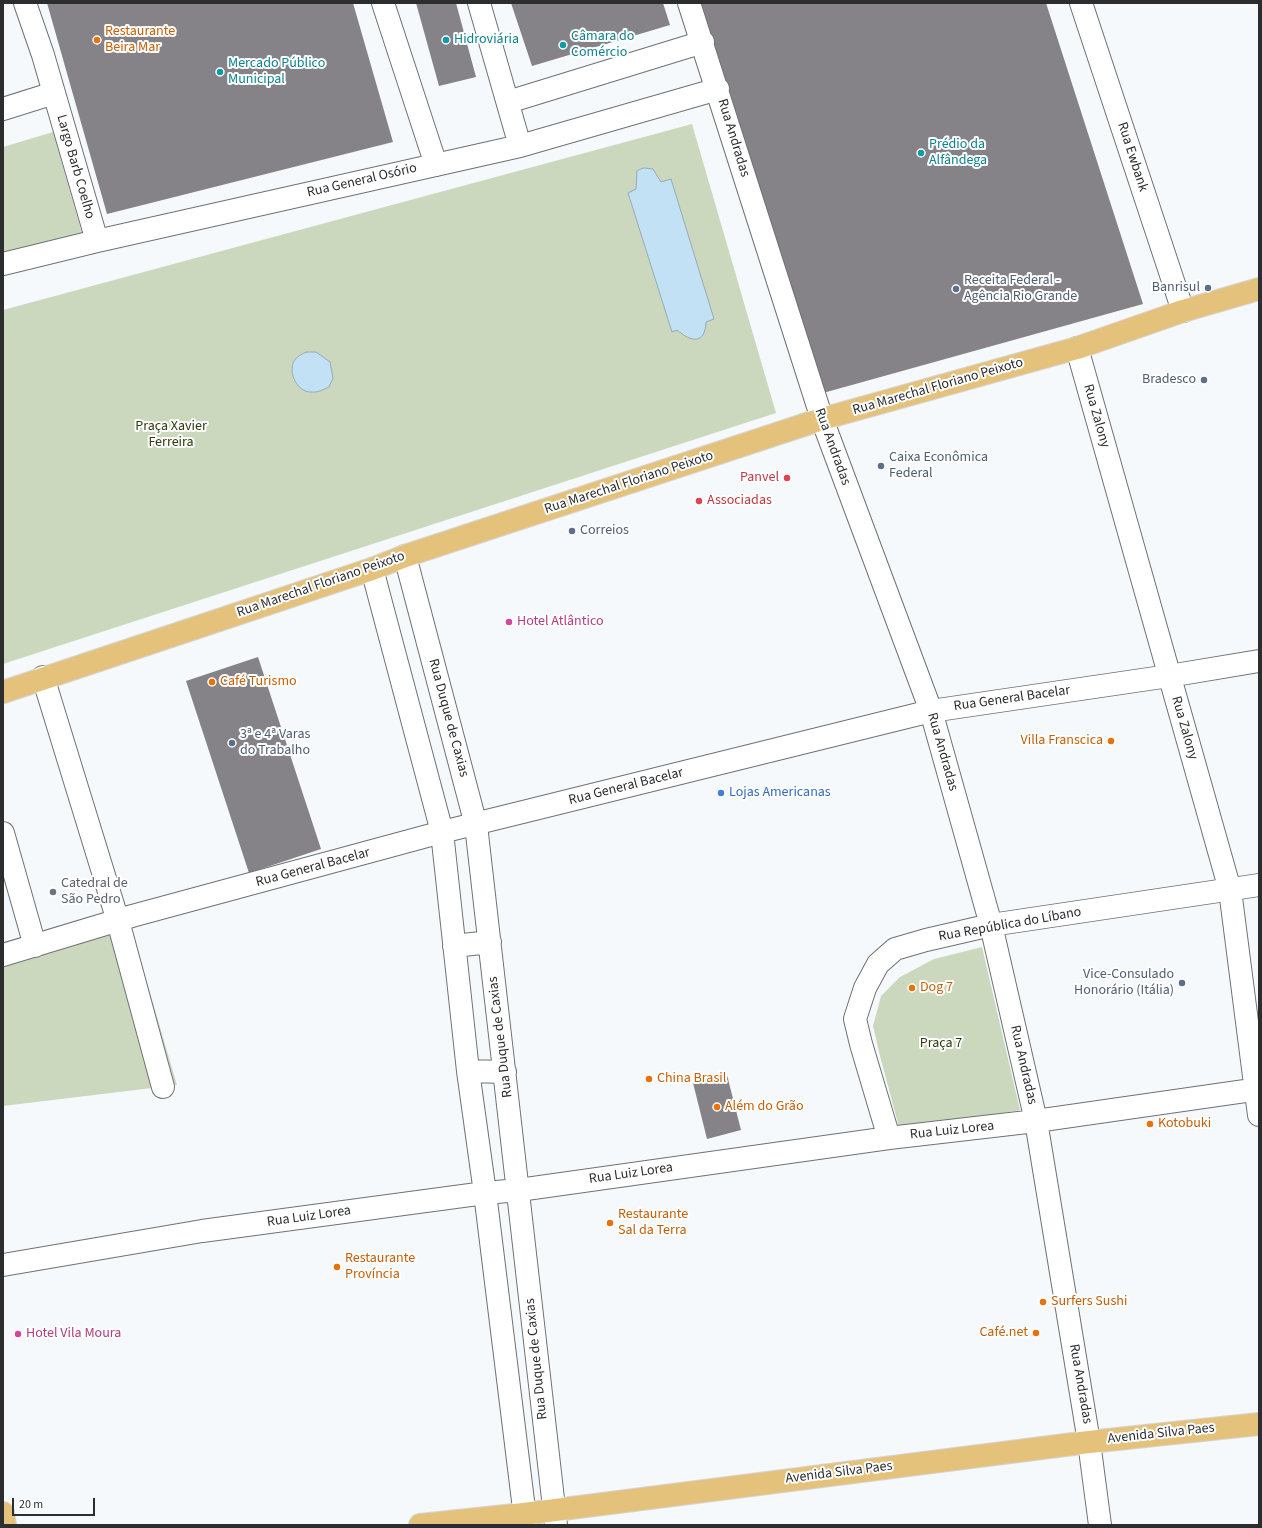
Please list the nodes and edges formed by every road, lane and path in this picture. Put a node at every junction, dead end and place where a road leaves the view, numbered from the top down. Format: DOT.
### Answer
graph roads {
  1 [pos="25,3"];
  2 [pos="383,3"];
  3 [pos="479,3"];
  4 [pos="689,3"];
  5 [pos="1081,3"];
  6 [pos="702,42"];
  7 [pos="718,90"];
  8 [pos="54,93"];
  9 [pos="508,102"];
  10 [pos="3,109"];
  11 [pos="520,146"];
  12 [pos="436,165"];
  13 [pos="97,241"];
  14 [pos="3,264"];
  15 [pos="1259,289"];
  16 [pos="1184,311"];
  17 [pos="1077,348"];
  18 [pos="822,419"];
  19 [pos="405,556"];
  20 [pos="372,569"];
  21 [pos="1259,661"];
  22 [pos="1169,676"];
  23 [pos="43,677"];
  24 [pos="3,692"];
  25 [pos="443,698"];
  26 [pos="409,708"];
  27 [pos="931,711"];
  28 [pos="476,825"];
  29 [pos="442,832"];
  30 [pos="3,833"];
  31 [pos="1259,885"];
  32 [pos="1230,890"];
  33 [pos="118,921"];
  34 [pos="991,925"];
  35 [pos="490,942"];
  36 [pos="35,946"];
  37 [pos="454,946"];
  38 [pos="3,955"];
  39 [pos="468,1071"];
  40 [pos="505,1072"];
  41 [pos="163,1087"];
  42 [pos="1257,1089"];
  43 [pos="1259,1115"];
  44 [pos="1036,1122"];
  45 [pos="889,1138"];
  46 [pos="519,1190"];
  47 [pos="485,1193"];
  48 [pos="3,1265"];
  49 [pos="535,1343"];
  50 [pos="504,1345"];
  51 [pos="1259,1424"];
  52 [pos="1090,1442"];
  53 [pos="3,1513"];
  54 [pos="555,1517"];
  55 [pos="525,1519"];
  56 [pos="5,1525"];
  57 [pos="420,1525"];
  58 [pos="1100,1525"];
  1 -- 8 [label="street, Largo Barb Coelho"];
  2 -- 12 [label="street"];
  3 -- 9 [label="street"];
  4 -- 6 [label="street, Rua Andradas"];
  5 -- 16 [label="street, Rua Ewbank"];
  6 -- 7 [label="street, Rua Andradas"];
  6 -- 9 [label="street"];
  7 -- 11 [label="street, Rua General Osório"];
  7 -- 18 [label="street, Rua Andradas"];
  8 -- 10 [label="street"];
  8 -- 13 [label="street, Largo Barb Coelho"];
  9 -- 11 [label="street"];
  11 -- 12 [label="street, Rua General Osório"];
  12 -- 13 [label="street, Rua General Osório"];
  13 -- 14 [label="street, Rua General Osório"];
  15 -- 16 [label="main road, Rua Marechal Floriano Peixoto"];
  16 -- 17 [label="main road, Rua Marechal Floriano Peixoto"];
  17 -- 18 [label="main road, Rua Marechal Floriano Peixoto"];
  17 -- 22 [label="street, Rua Zalony"];
  18 -- 19 [label="main road, Rua Marechal Floriano Peixoto"];
  18 -- 27 [label="street, Rua Andradas"];
  19 -- 20 [label="main road, Rua Marechal Floriano Peixoto"];
  19 -- 25 [label="street, Rua Duque de Caxias"];
  20 -- 23 [label="main road, Rua Marechal Floriano Peixoto"];
  20 -- 26 [label="street"];
  21 -- 22 [label="street, Rua General Bacelar"];
  22 -- 27 [label="street, Rua General Bacelar"];
  22 -- 32 [label="street, Rua Zalony"];
  23 -- 24 [label="main road, Rua Marechal Floriano Peixoto"];
  23 -- 33 [label="street"];
  25 -- 26 [label="street"];
  25 -- 28 [label="street, Rua Duque de Caxias"];
  26 -- 29 [label="street"];
  27 -- 28 [label="street, Rua General Bacelar"];
  27 -- 34 [label="street, Rua Andradas"];
  28 -- 29 [label="street, Rua General Bacelar"];
  28 -- 35 [label="street, Rua Duque de Caxias"];
  29 -- 33 [label="street, Rua General Bacelar"];
  29 -- 37 [label="street"];
  30 -- 36 [label="street"];
  31 -- 32 [label="street, Rua República do Líbano"];
  32 -- 34 [label="street, Rua República do Líbano"];
  32 -- 42 [label="street, Rua Zalony"];
  33 -- 36 [label="street, Rua General Bacelar"];
  33 -- 41 [label="street"];
  34 -- 44 [label="street, Rua Andradas"];
  34 -- 45 [label="street, Rua República do Líbano"];
  35 -- 37 [label="street"];
  35 -- 40 [label="street, Rua Duque de Caxias"];
  36 -- 38 [label="street, Rua General Bacelar"];
  37 -- 39 [label="street"];
  39 -- 40 [label="street"];
  39 -- 47 [label="street"];
  40 -- 46 [label="street, Rua Duque de Caxias"];
  42 -- 43 [label="street, Rua Zalony"];
  42 -- 44 [label="street, Rua Luiz Lorea"];
  44 -- 45 [label="street, Rua Luiz Lorea"];
  44 -- 52 [label="street, Rua Andradas"];
  45 -- 46 [label="street, Rua Luiz Lorea"];
  46 -- 47 [label="street, Rua Luiz Lorea"];
  46 -- 49 [label="street, Rua Duque de Caxias"];
  47 -- 48 [label="street, Rua Luiz Lorea"];
  47 -- 50 [label="street"];
  49 -- 50 [label="street"];
  49 -- 54 [label="street, Rua Duque de Caxias"];
  50 -- 55 [label="street"];
  51 -- 52 [label="main road, Avenida Silva Paes"];
  52 -- 54 [label="main road, Avenida Silva Paes"];
  52 -- 58 [label="street, Rua Andradas"];
  53 -- 56 [label="main road"];
  54 -- 55 [label="main road, Avenida Silva Paes"];
  55 -- 57 [label="main road, Avenida Silva Paes"];
}
